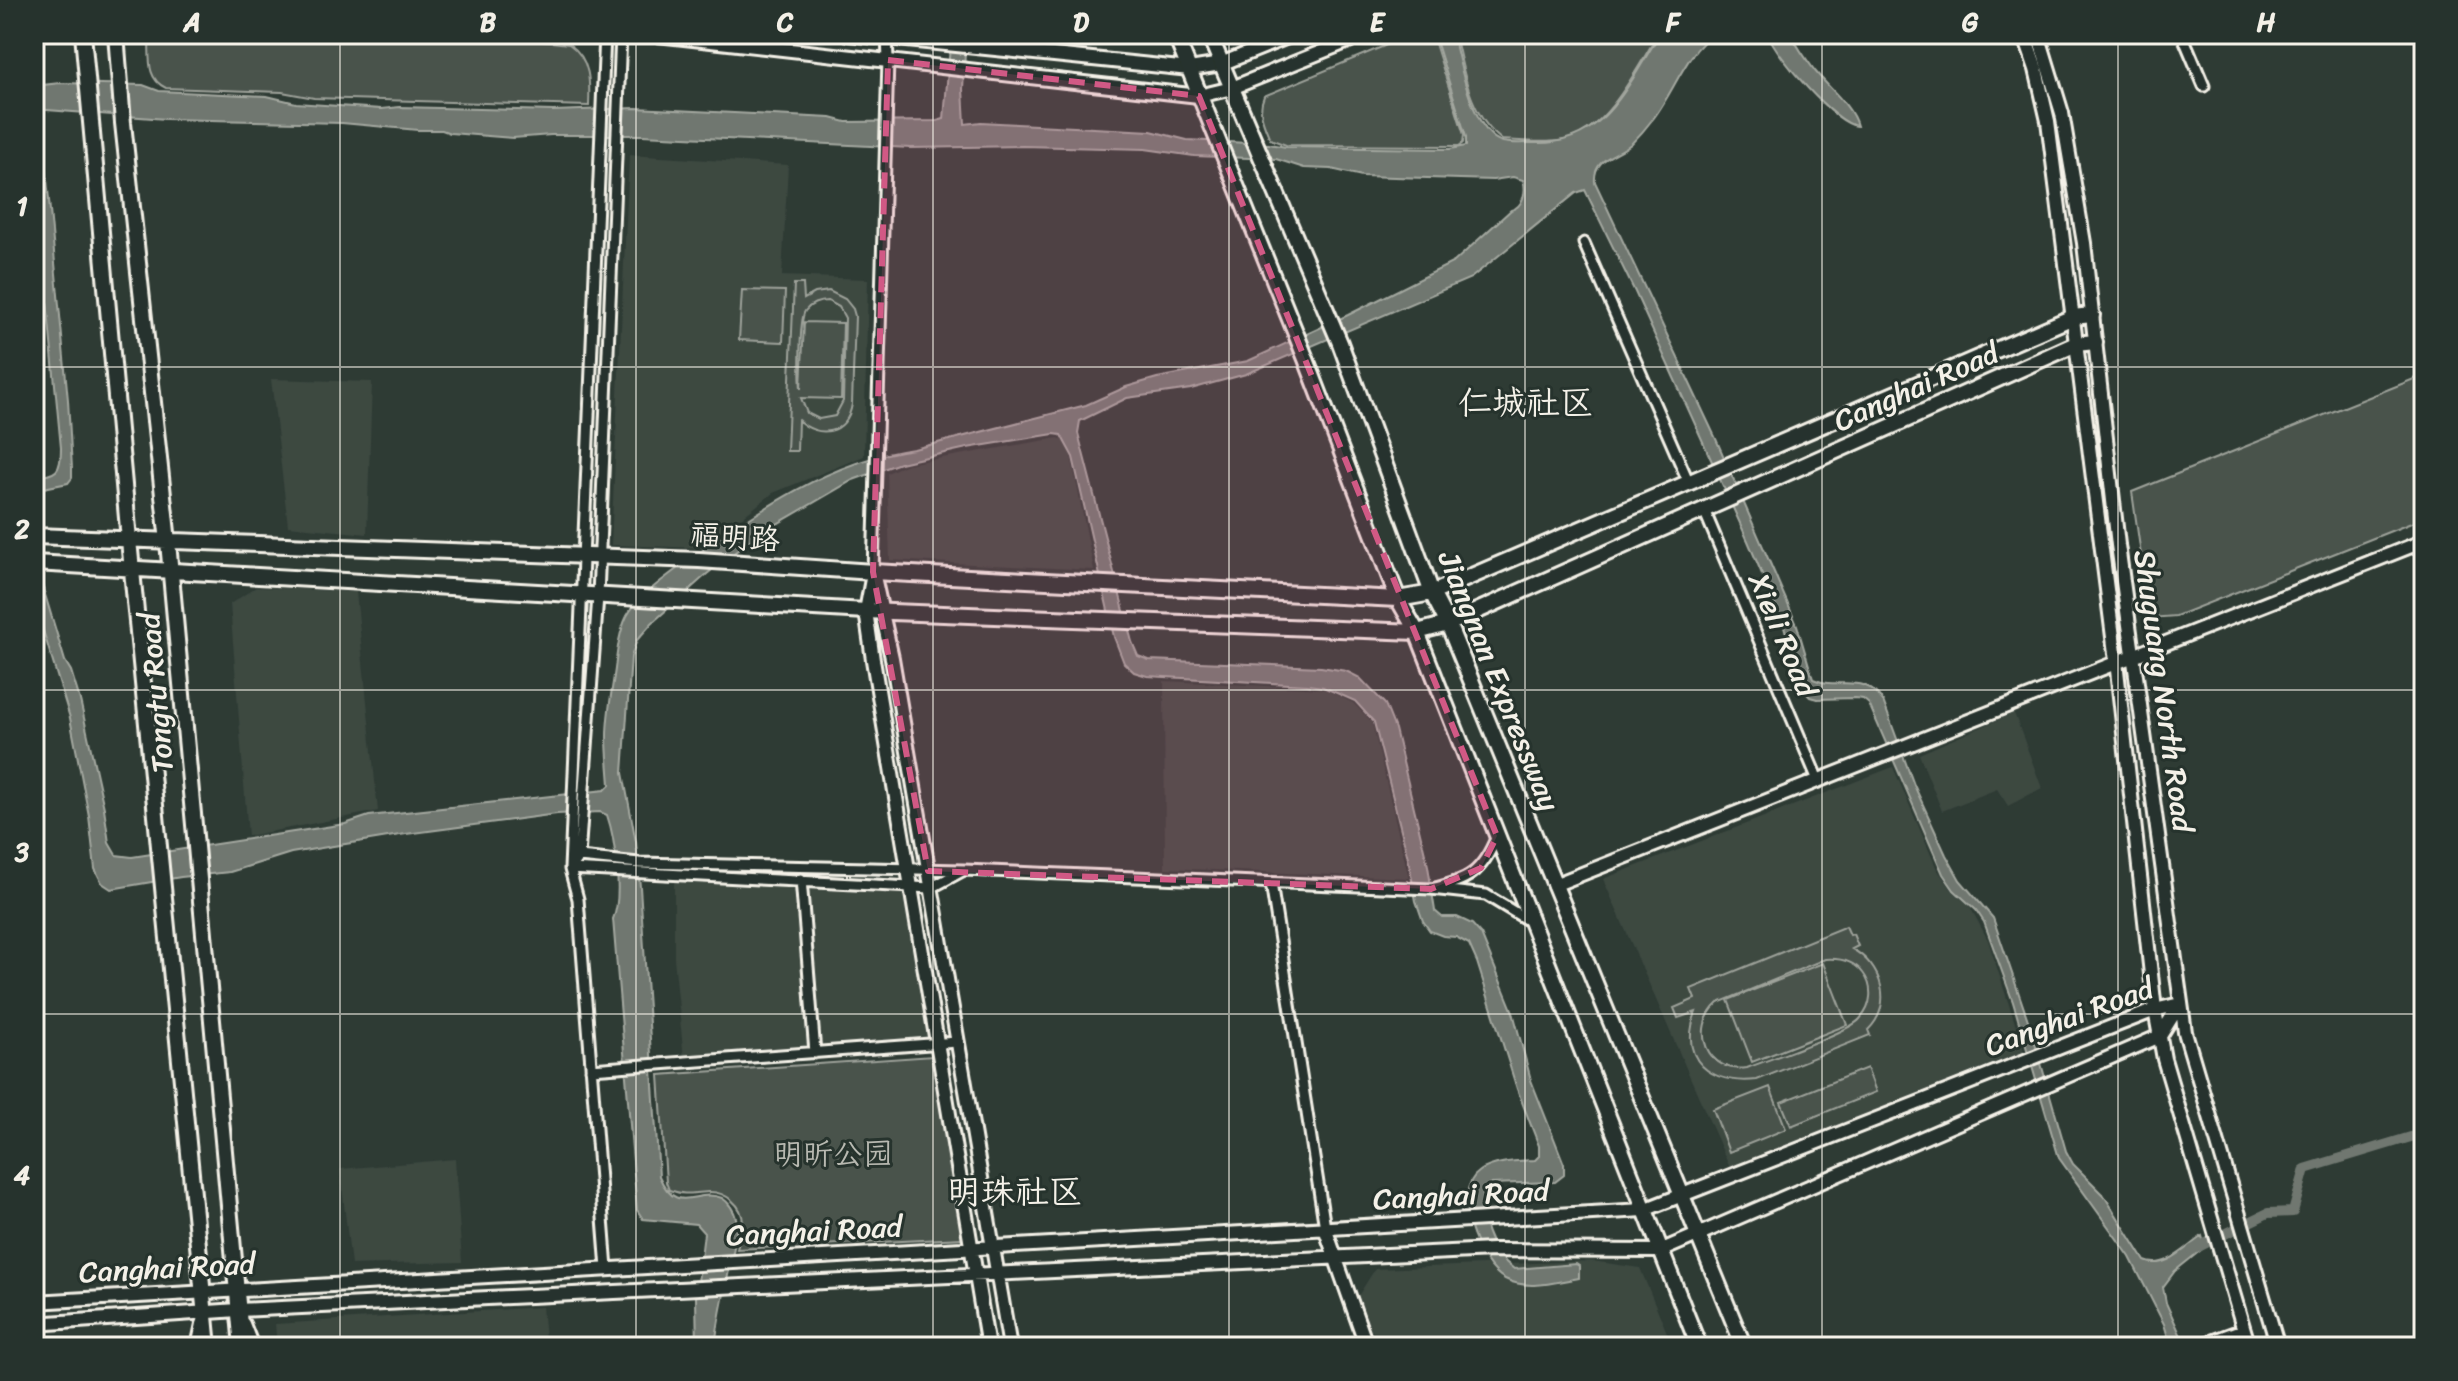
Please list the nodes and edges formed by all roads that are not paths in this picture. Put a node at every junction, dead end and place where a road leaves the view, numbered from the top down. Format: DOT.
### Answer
graph roads {
  1 [pos="83,34"];
  2 [pos="116,34"];
  3 [pos="605,34"];
  4 [pos="621,34"];
  5 [pos="648,34"];
  6 [pos="848,34"];
  7 [pos="1175,34"];
  8 [pos="1209,34"];
  9 [pos="1295,34"];
  10 [pos="1366,34"];
  11 [pos="2024,34"];
  12 [pos="2038,34"];
  13 [pos="2182,34"];
  14 [pos="887,36"];
  15 [pos="888,60"];
  16 [pos="1221,64"];
  17 [pos="1190,69"];
  18 [pos="2204,86"];
  19 [pos="1232,88"];
  20 [pos="1199,96"];
  21 [pos="1584,243"];
  22 [pos="2092,315"];
  23 [pos="2073,317"];
  24 [pos="2095,342"];
  25 [pos="2076,344"];
  26 [pos="1689,483"];
  27 [pos="1704,510"];
  28 [pos="38,536"];
  29 [pos="129,540"];
  30 [pos="2424,541"];
  31 [pos="168,542"];
  32 [pos="592,556"];
  33 [pos="42,563"];
  34 [pos="132,567"];
  35 [pos="171,569"];
  36 [pos="873,572"];
  37 [pos="1432,593"];
  38 [pos="590,595"];
  39 [pos="1398,599"];
  40 [pos="866,611"];
  41 [pos="883,611"];
  42 [pos="1448,624"];
  43 [pos="1417,632"];
  44 [pos="2134,654"];
  45 [pos="2116,661"];
  46 [pos="579,776"];
  47 [pos="1818,780"];
  48 [pos="576,819"];
  49 [pos="1497,836"];
  50 [pos="579,857"];
  51 [pos="600,866"];
  52 [pos="800,867"];
  53 [pos="640,868"];
  54 [pos="570,869"];
  55 [pos="908,870"];
  56 [pos="964,870"];
  57 [pos="928,871"];
  58 [pos="801,882"];
  59 [pos="1271,883"];
  60 [pos="1554,885"];
  61 [pos="911,888"];
  62 [pos="931,888"];
  63 [pos="1430,889"];
  64 [pos="1531,922"];
  65 [pos="2180,1004"];
  66 [pos="2155,1010"];
  67 [pos="2160,1036"];
  68 [pos="957,1042"];
  69 [pos="938,1043"];
  70 [pos="815,1053"];
  71 [pos="591,1069"];
  72 [pos="1680,1195"];
  73 [pos="1644,1210"];
  74 [pos="1325,1228"];
  75 [pos="1697,1236"];
  76 [pos="993,1247"];
  77 [pos="972,1249"];
  78 [pos="1660,1251"];
  79 [pos="1335,1258"];
  80 [pos="607,1269"];
  81 [pos="998,1274"];
  82 [pos="975,1275"];
  83 [pos="237,1291"];
  84 [pos="203,1292"];
  85 [pos="34,1302"];
  86 [pos="238,1310"];
  87 [pos="205,1313"];
  88 [pos="34,1324"];
  89 [pos="2244,1330"];
  90 [pos="198,1347"];
  91 [pos="208,1347"];
  92 [pos="242,1347"];
  93 [pos="252,1347"];
  94 [pos="988,1347"];
  95 [pos="1010,1347"];
  96 [pos="1367,1347"];
  97 [pos="1699,1347"];
  98 [pos="1744,1347"];
  99 [pos="2198,1347"];
  100 [pos="2248,1347"];
  101 [pos="2278,1347"];
  1 -- 29 [label="main road, Tongtu Road"];
  2 -- 31 [label="main road, Tongtu Road"];
  3 -- 32 [label="street"];
  4 -- 32 [label="street"];
  5 -- 15 [label="main road"];
  6 -- 14 [label="main road"];
  7 -- 17 [label="main road, Jiangnan Expressway"];
  8 -- 16 [label="main road, Jiangnan Expressway"];
  9 -- 16 [label="main road"];
  10 -- 19 [label="main road"];
  11 -- 23 [label="main road, Shuguang North Road"];
  12 -- 22 [label="main road, Shuguang North Road"];
  13 -- 18 [label="street"];
  14 -- 15 [label="street"];
  14 -- 17 [label="main road"];
  15 -- 20 [label="main road"];
  15 -- 36 [label="street"];
  16 -- 17 [label="main road"];
  16 -- 19 [label="main road, Jiangnan Expressway"];
  17 -- 20 [label="main road, Jiangnan Expressway"];
  19 -- 20 [label="main road"];
  19 -- 37 [label="main road, Jiangnan Expressway"];
  20 -- 39 [label="main road, Jiangnan Expressway"];
  21 -- 26 [label="street"];
  22 -- 23 [label="main road, 福明路"];
  22 -- 24 [label="main road, Shuguang North Road"];
  23 -- 25 [label="main road, Shuguang North Road"];
  23 -- 26 [label="main road, 福明路"];
  24 -- 25 [label="main road, Canghai Road"];
  24 -- 44 [label="main road, Shuguang North Road"];
  25 -- 27 [label="main road, Canghai Road"];
  25 -- 45 [label="main road, Shuguang North Road"];
  26 -- 37 [label="main road, 福明路"];
  27 -- 42 [label="main road, Canghai Road"];
  27 -- 47 [label="street, Xieli Road"];
  28 -- 29 [label="main road, 福明路"];
  29 -- 31 [label="main road, 福明路"];
  29 -- 34 [label="main road, Tongtu Road"];
  30 -- 44 [label="main road"];
  31 -- 32 [label="main road, 福明路"];
  31 -- 35 [label="main road, Tongtu Road"];
  32 -- 36 [label="main road, 福明路"];
  32 -- 38 [label="street"];
  32 -- 38 [label="street"];
  33 -- 34 [label="main road"];
  34 -- 35 [label="main road"];
  34 -- 84 [label="main road, Tongtu Road"];
  35 -- 38 [label="main road"];
  35 -- 83 [label="main road, Tongtu Road"];
  36 -- 39 [label="main road, 福明路"];
  36 -- 40 [label="main road"];
  36 -- 41 [label="main road"];
  37 -- 39 [label="main road, 福明路"];
  37 -- 42 [label="main road, Jiangnan Expressway"];
  38 -- 40 [label="main road"];
  38 -- 46 [label="street"];
  38 -- 46 [label="street"];
  39 -- 43 [label="main road, Jiangnan Expressway"];
  40 -- 41 [label="main road"];
  40 -- 55 [label="main road"];
  41 -- 43 [label="main road"];
  41 -- 57 [label="main road"];
  42 -- 43 [label="main road"];
  42 -- 60 [label="main road, Jiangnan Expressway"];
  43 -- 49 [label="main road, Jiangnan Expressway"];
  44 -- 45 [label="main road"];
  44 -- 65 [label="main road, Shuguang North Road"];
  45 -- 47 [label="main road"];
  45 -- 66 [label="main road, Shuguang North Road"];
  46 -- 48 [label="street"];
  47 -- 60 [label="main road"];
  48 -- 50 [label="street"];
  48 -- 54 [label="street"];
  49 -- 63 [label="street"];
  49 -- 64 [label="main road, Jiangnan Expressway"];
  50 -- 51 [label="street"];
  50 -- 54 [label="street"];
  51 -- 53 [label="street"];
  51 -- 54 [label="street"];
  52 -- 53 [label="street"];
  52 -- 55 [label="street"];
  52 -- 58 [label="street"];
  53 -- 58 [label="street"];
  54 -- 71 [label="street"];
  55 -- 57 [label="street"];
  55 -- 61 [label="main road"];
  56 -- 57 [label="street"];
  56 -- 59 [label="street"];
  56 -- 62 [label="street"];
  57 -- 62 [label="main road"];
  58 -- 61 [label="street"];
  58 -- 70 [label="street"];
  59 -- 63 [label="street"];
  59 -- 74 [label="street"];
  60 -- 72 [label="main road, Jiangnan Expressway"];
  61 -- 62 [label="street"];
  61 -- 69 [label="main road"];
  62 -- 68 [label="main road"];
  63 -- 64 [label="street"];
  64 -- 73 [label="main road, Jiangnan Expressway"];
  65 -- 66 [label="main road, Canghai Road"];
  65 -- 67 [label="main road, Canghai Road"];
  65 -- 101 [label="main road, Shuguang North Road"];
  66 -- 67 [label="main road, Shuguang North Road"];
  66 -- 72 [label="main road, Canghai Road"];
  67 -- 75 [label="main road, Canghai Road"];
  67 -- 89 [label="main road, Shuguang North Road"];
  68 -- 69 [label="street"];
  68 -- 76 [label="main road"];
  69 -- 70 [label="street"];
  69 -- 77 [label="main road"];
  70 -- 71 [label="street"];
  71 -- 80 [label="street"];
  72 -- 73 [label="main road, Canghai Road"];
  72 -- 75 [label="main road, Jiangnan Expressway"];
  73 -- 74 [label="main road, Canghai Road"];
  73 -- 78 [label="main road, Jiangnan Expressway"];
  74 -- 76 [label="main road, Canghai Road"];
  74 -- 79 [label="main road"];
  75 -- 78 [label="main road, Canghai Road"];
  75 -- 98 [label="main road, Jiangnan Expressway"];
  76 -- 77 [label="main road, Canghai Road"];
  76 -- 81 [label="main road"];
  77 -- 80 [label="main road, Canghai Road"];
  77 -- 82 [label="main road"];
  78 -- 79 [label="main road, Canghai Road"];
  78 -- 97 [label="main road, Jiangnan Expressway"];
  79 -- 81 [label="main road, Canghai Road"];
  79 -- 96 [label="main road"];
  80 -- 83 [label="main road, Canghai Road"];
  81 -- 82 [label="main road, Canghai Road"];
  81 -- 95 [label="main road"];
  82 -- 86 [label="main road, Canghai Road"];
  82 -- 94 [label="main road"];
  83 -- 84 [label="main road, Canghai Road"];
  83 -- 86 [label="main road, Tongtu Road"];
  84 -- 85 [label="main road, Canghai Road"];
  84 -- 87 [label="main road, Tongtu Road"];
  86 -- 87 [label="main road, Canghai Road"];
  86 -- 92 [label="main road, Tongtu Road"];
  86 -- 93 [label="main road"];
  87 -- 88 [label="main road, Canghai Road"];
  87 -- 90 [label="main road"];
  87 -- 91 [label="main road, Tongtu Road"];
  89 -- 99 [label="main road"];
  89 -- 100 [label="main road, Shuguang North Road"];
}
